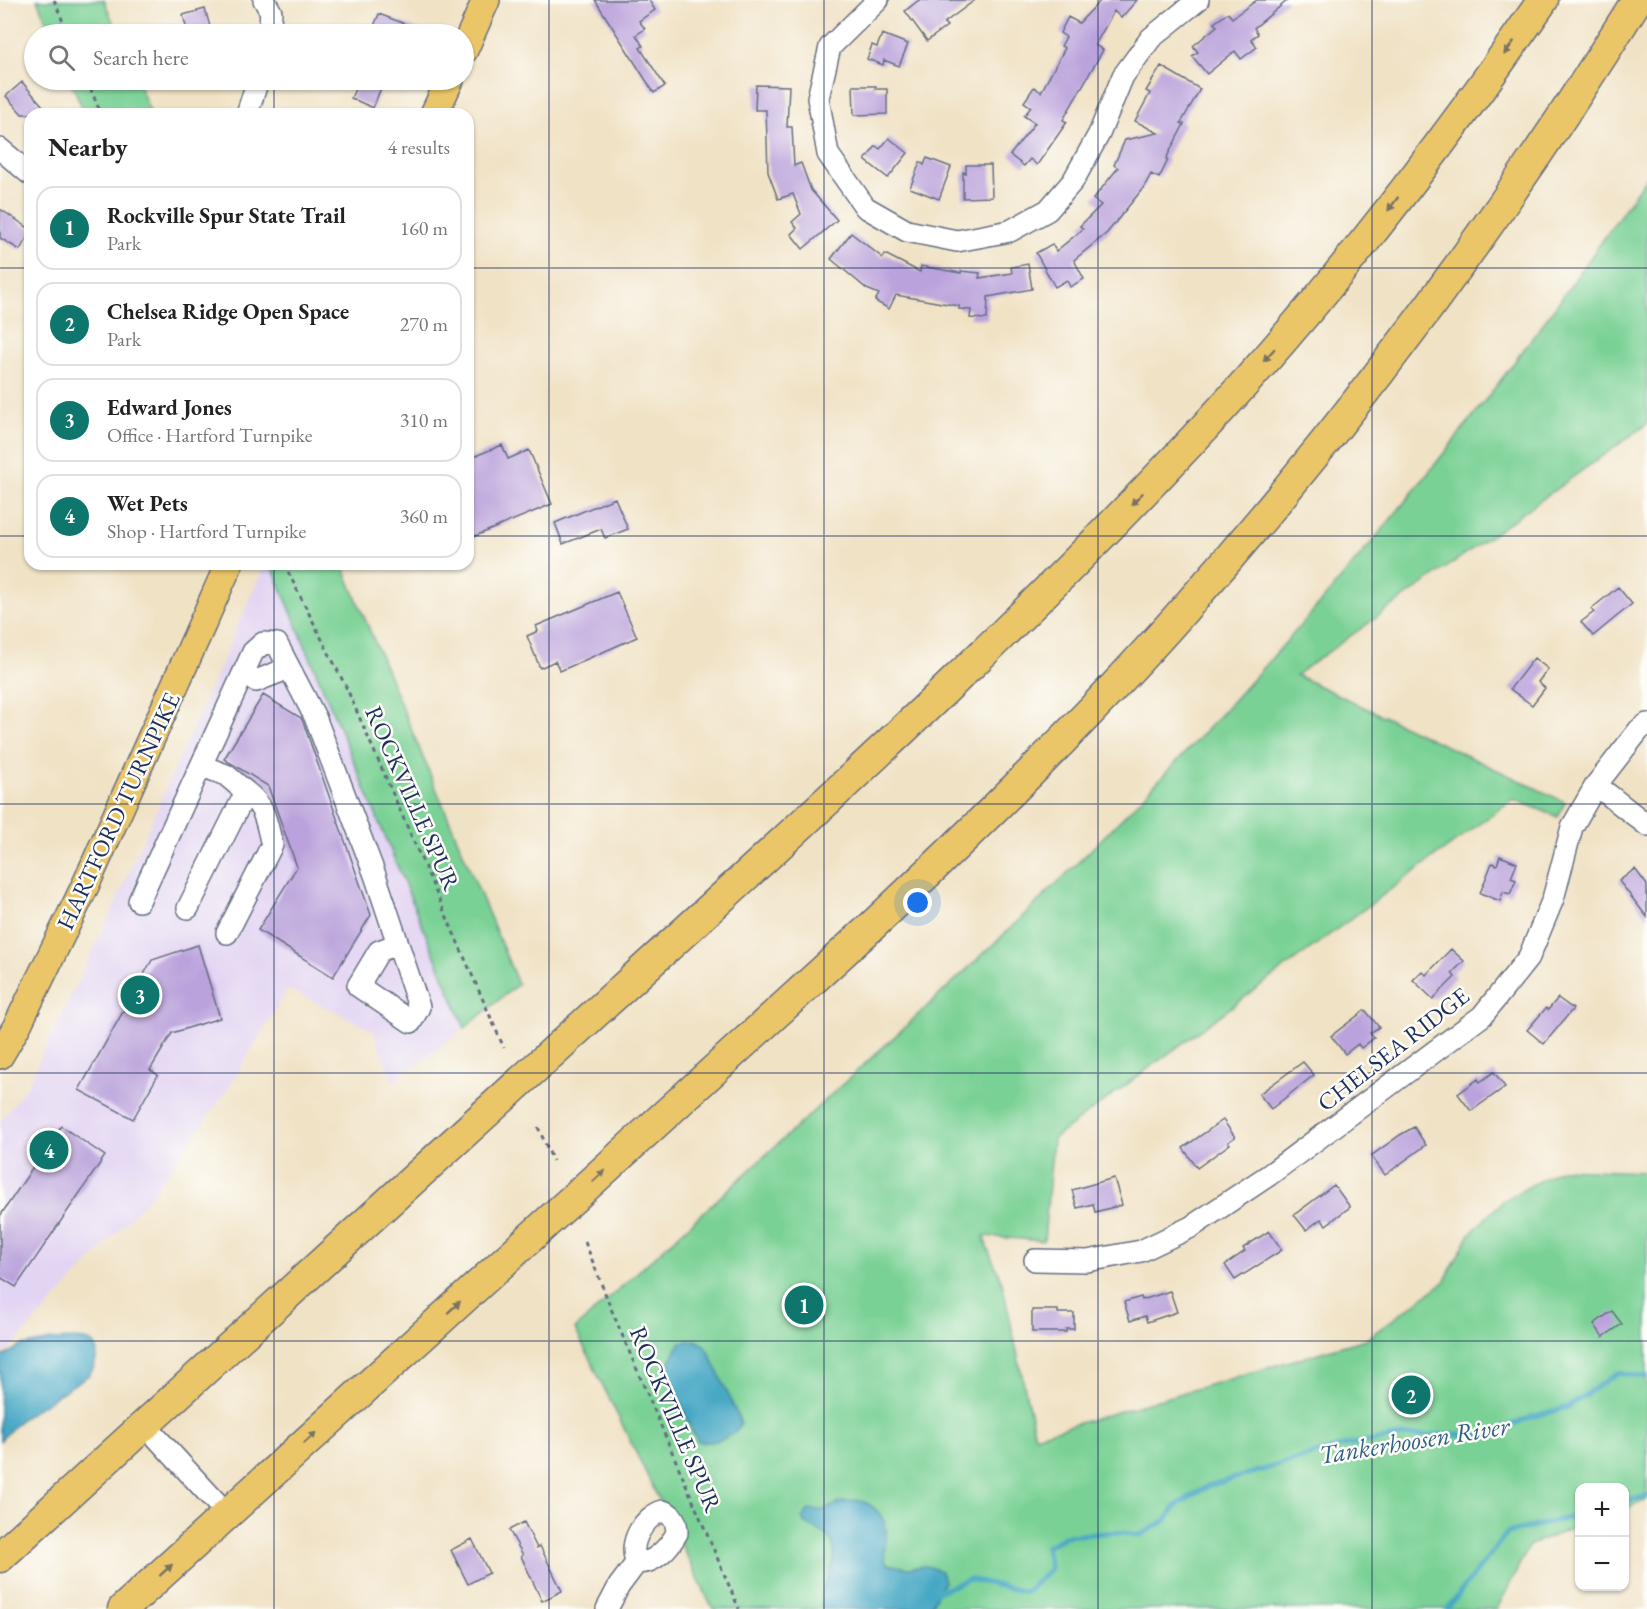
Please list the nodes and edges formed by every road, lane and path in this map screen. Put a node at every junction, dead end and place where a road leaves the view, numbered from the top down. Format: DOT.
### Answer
graph roads {
  1 [pos="54,0"];
  2 [pos="264,0"];
  3 [pos="486,0"];
  4 [pos="878,0"];
  5 [pos="1198,0"];
  6 [pos="1543,0"];
  7 [pos="1637,0"];
  8 [pos="64,24"];
  9 [pos="270,24"];
  10 [pos="474,27"];
  11 [pos="91,90"];
  12 [pos="255,90"];
  13 [pos="445,90"];
  14 [pos="99,108"];
  15 [pos="249,108"];
  16 [pos="437,108"];
  17 [pos="0,148"];
  18 [pos="24,169"];
  19 [pos="227,570"];
  20 [pos="287,570"];
  21 [pos="287,664"];
  22 [pos="243,672"];
  23 [pos="1647,724"];
  24 [pos="202,766"];
  25 [pos="1596,785"];
  26 [pos="246,792"];
  27 [pos="1647,825"];
  28 [pos="139,901"];
  29 [pos="188,908"];
  30 [pos="227,933"];
  31 [pos="398,944"];
  32 [pos="504,1048"];
  33 [pos="0,1055"];
  34 [pos="538,1127"];
  35 [pos="553,1161"];
  36 [pos="585,1242"];
  37 [pos="1035,1260"];
  38 [pos="145,1425"];
  39 [pos="227,1514"];
  40 [pos="0,1557"];
  41 [pos="637,1562"];
  42 [pos="123,1609"];
  43 [pos="607,1609"];
  44 [pos="739,1609"];
  1 -- 8 [label="path"];
  2 -- 9 [label="street"];
  3 -- 10 [label="main road"];
  4 -- 5 [label="street"];
  6 -- 38 [label="highway, one-way"];
  39 -- 7 [label="highway, one-way"];
  11 -- 14 [label="path"];
  12 -- 15 [label="street"];
  13 -- 16 [label="main road"];
  17 -- 18 [label="street"];
  19 -- 33 [label="main road, HARTFORD TURNPIKE"];
  20 -- 32 [label="path, ROCKVILLE SPUR"];
  21 -- 22 [label="street"];
  21 -- 22 [label="street"];
  21 -- 31 [label="street"];
  22 -- 24 [label="street"];
  23 -- 25 [label="street, CHELSEA RIDGE"];
  24 -- 26 [label="street"];
  24 -- 28 [label="street"];
  25 -- 27 [label="street"];
  25 -- 37 [label="street, CHELSEA RIDGE"];
  26 -- 29 [label="street"];
  26 -- 30 [label="street"];
  34 -- 35 [label="path"];
  36 -- 44 [label="path, ROCKVILLE SPUR"];
  38 -- 39 [label="street"];
  38 -- 40 [label="highway"];
  42 -- 39 [label="highway, one-way"];
  41 -- 43 [label="street"];
}
